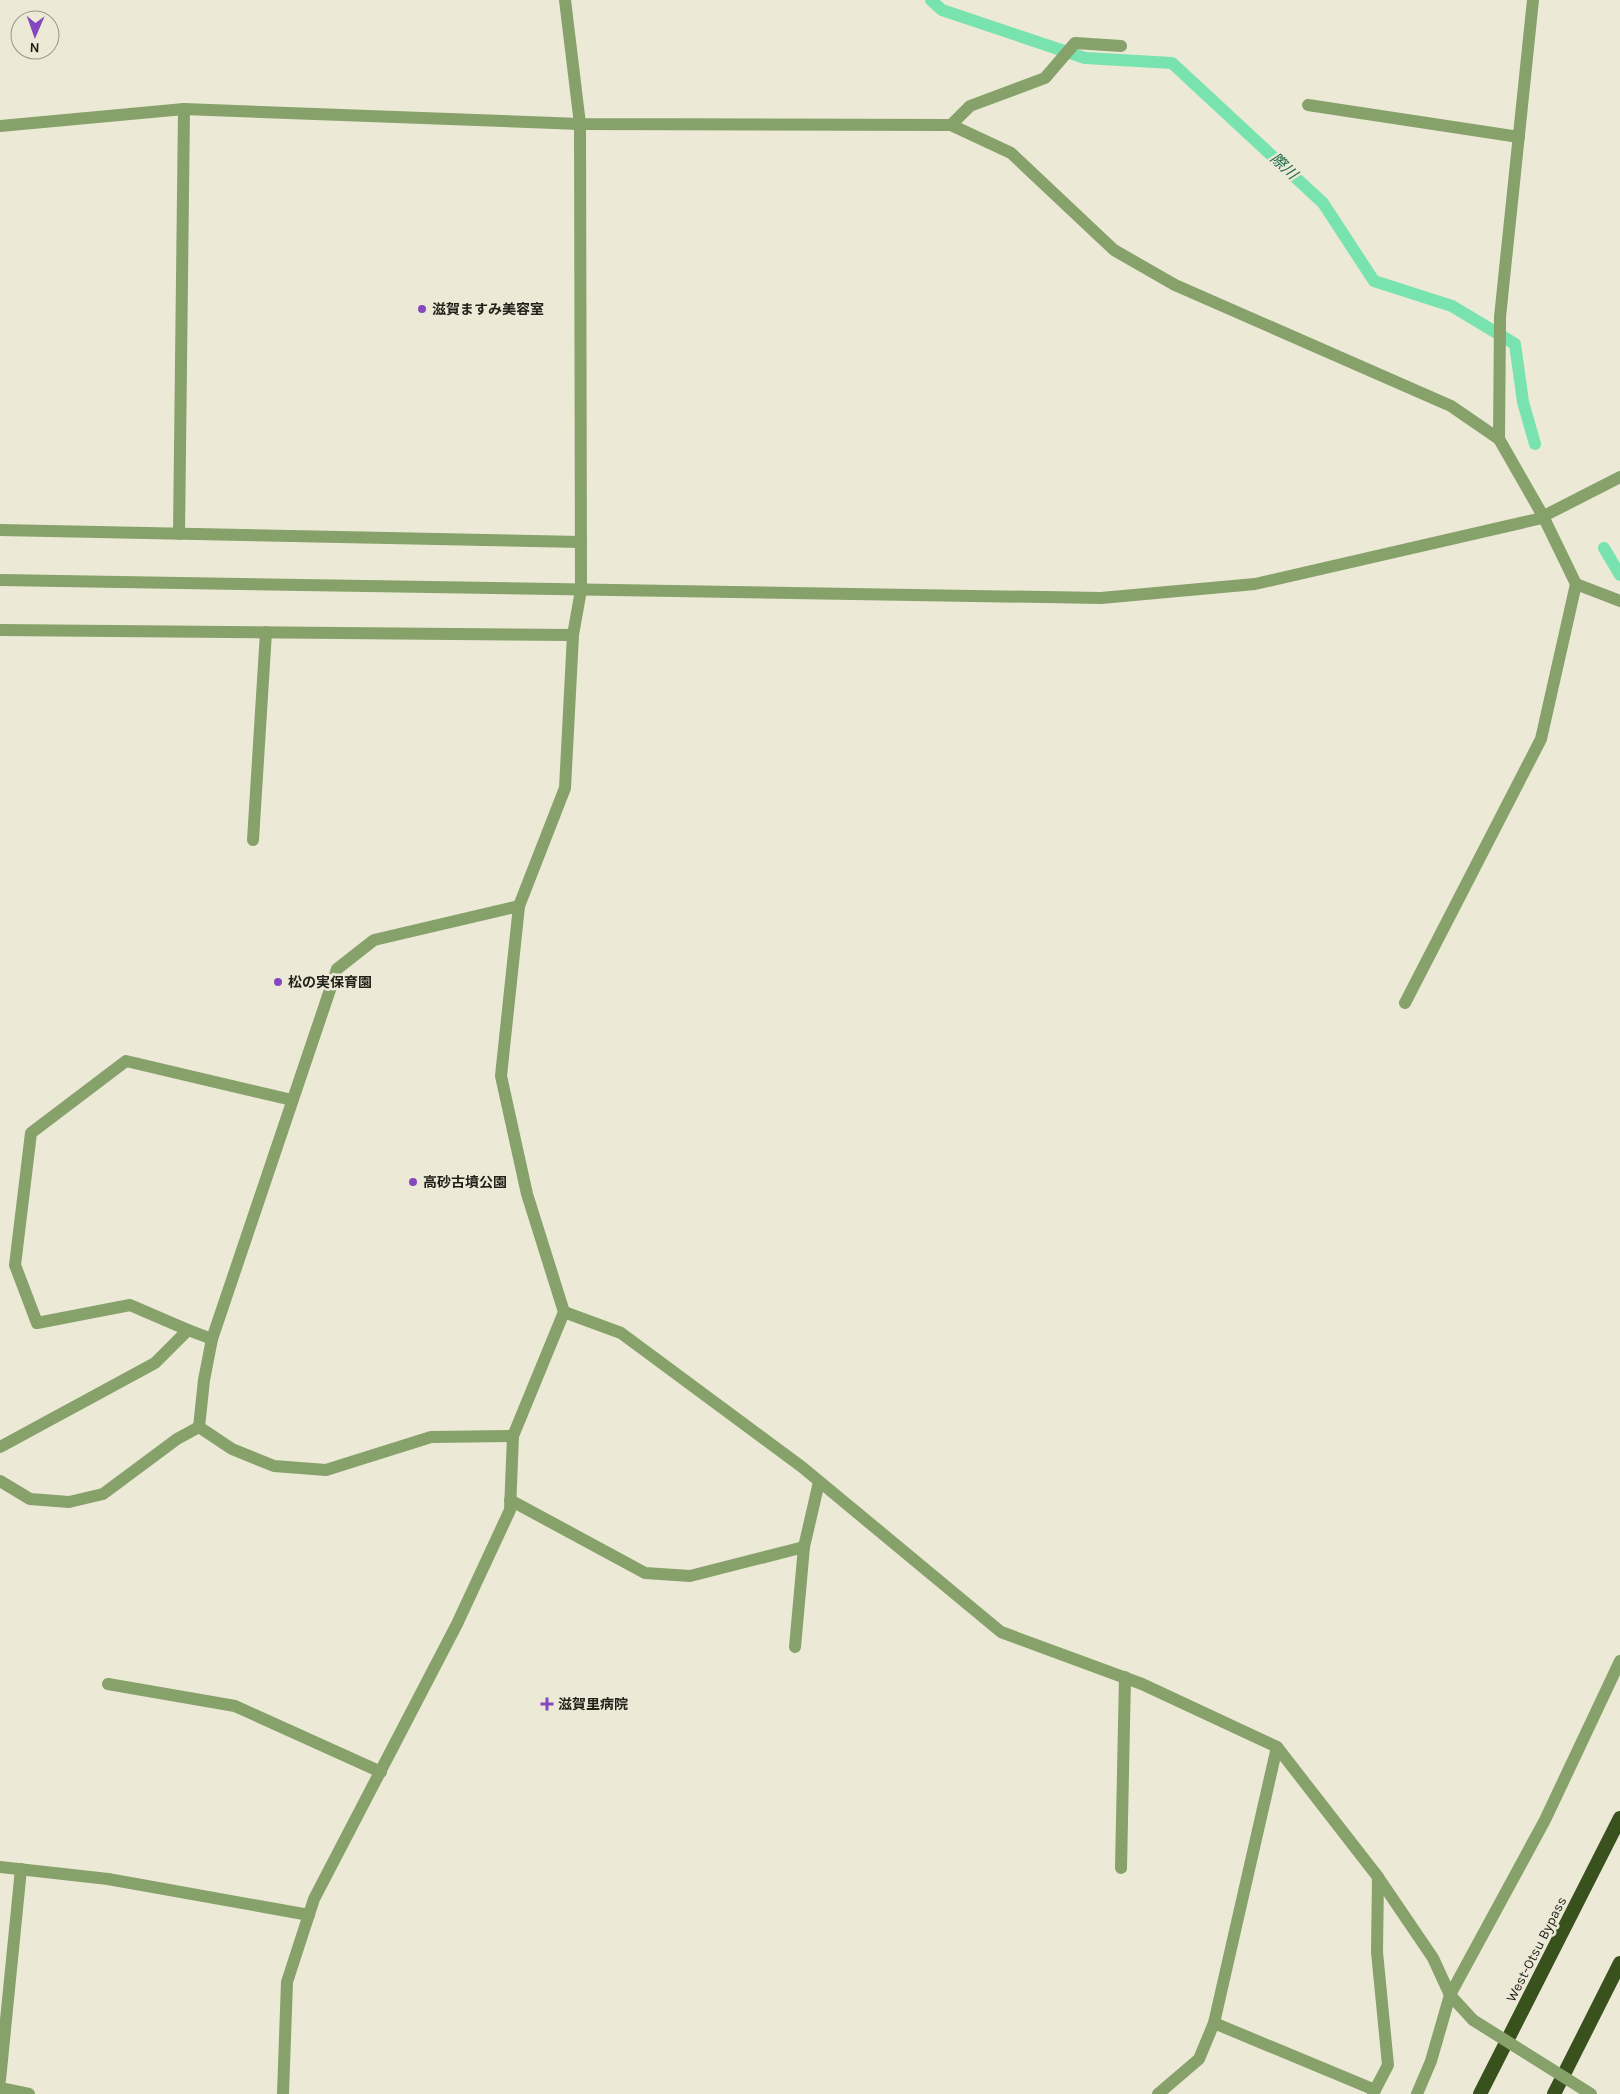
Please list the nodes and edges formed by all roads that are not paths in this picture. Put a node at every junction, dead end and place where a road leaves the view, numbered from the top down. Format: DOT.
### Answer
graph roads {
  1 [pos="565,0"];
  2 [pos="1533,0"];
  3 [pos="1121,46"];
  4 [pos="1308,105"];
  5 [pos="184,109"];
  6 [pos="580,124"];
  7 [pos="951,125"];
  8 [pos="0,126"];
  9 [pos="1519,136"];
  10 [pos="1499,439"];
  11 [pos="1620,477"];
  12 [pos="1543,516"];
  13 [pos="0,530"];
  14 [pos="179,534"];
  15 [pos="581,542"];
  16 [pos="0,580"];
  17 [pos="1576,584"];
  18 [pos="581,590"];
  19 [pos="1620,601"];
  20 [pos="0,630"];
  21 [pos="266,632"];
  22 [pos="573,634"];
  23 [pos="253,840"];
  24 [pos="519,906"];
  25 [pos="1405,1003"];
  26 [pos="292,1100"];
  27 [pos="564,1312"];
  28 [pos="188,1330"];
  29 [pos="212,1339"];
  30 [pos="199,1427"];
  31 [pos="513,1436"];
  32 [pos="0,1448"];
  33 [pos="0,1481"];
  34 [pos="819,1482"];
  35 [pos="510,1500"];
  36 [pos="804,1546"];
  37 [pos="795,1647"];
  38 [pos="1620,1661"];
  39 [pos="1125,1677"];
  40 [pos="108,1684"];
  41 [pos="1277,1747"];
  42 [pos="381,1772"];
  43 [pos="1620,1810"];
  44 [pos="1618,1822"];
  45 [pos="0,1867"];
  46 [pos="1121,1868"];
  47 [pos="21,1869"];
  48 [pos="1378,1877"];
  49 [pos="309,1915"];
  50 [pos="1620,1963"];
  51 [pos="1450,1995"];
  52 [pos="1214,2023"];
  53 [pos="0,2080"];
  54 [pos="0,2088"];
  55 [pos="1374,2092"];
  56 [pos="29,2094"];
  57 [pos="283,2094"];
  58 [pos="1158,2094"];
  59 [pos="1417,2094"];
  60 [pos="1480,2094"];
  61 [pos="1554,2094"];
  62 [pos="1591,2094"];
  1 -- 6 [label="street"];
  2 -- 9 [label="street"];
  3 -- 7 [label="street"];
  4 -- 9 [label="street"];
  5 -- 6 [label="street"];
  5 -- 8 [label="street"];
  5 -- 14 [label="street"];
  6 -- 7 [label="street"];
  6 -- 15 [label="street"];
  7 -- 10 [label="street"];
  9 -- 10 [label="street"];
  10 -- 12 [label="street"];
  11 -- 12 [label="street"];
  12 -- 17 [label="street"];
  12 -- 18 [label="street"];
  13 -- 14 [label="street"];
  14 -- 15 [label="street"];
  15 -- 18 [label="street"];
  16 -- 18 [label="street"];
  17 -- 19 [label="street"];
  17 -- 25 [label="street"];
  18 -- 22 [label="street"];
  20 -- 21 [label="street"];
  21 -- 22 [label="street"];
  21 -- 23 [label="street"];
  22 -- 24 [label="street"];
  24 -- 26 [label="street"];
  24 -- 27 [label="street"];
  26 -- 28 [label="street"];
  26 -- 29 [label="street"];
  27 -- 31 [label="street"];
  27 -- 34 [label="street"];
  28 -- 29 [label="street"];
  28 -- 32 [label="street"];
  29 -- 30 [label="street"];
  30 -- 31 [label="street"];
  30 -- 33 [label="street"];
  31 -- 35 [label="street"];
  34 -- 36 [label="street"];
  34 -- 39 [label="street"];
  35 -- 36 [label="street"];
  35 -- 42 [label="street"];
  36 -- 37 [label="street"];
  38 -- 51 [label="street"];
  39 -- 41 [label="street"];
  39 -- 46 [label="street"];
  40 -- 42 [label="street"];
  41 -- 48 [label="street"];
  41 -- 52 [label="street"];
  42 -- 49 [label="street"];
  43 -- 44 [label="highway, West-Otsu Bypass"];
  44 -- 60 [label="highway, West-Otsu Bypass"];
  45 -- 47 [label="street"];
  47 -- 49 [label="street"];
  47 -- 53 [label="street"];
  48 -- 51 [label="street"];
  48 -- 55 [label="street"];
  49 -- 57 [label="street"];
  50 -- 61 [label="highway"];
  51 -- 59 [label="street"];
  51 -- 62 [label="street, bridge"];
  52 -- 55 [label="street"];
  52 -- 58 [label="street"];
  54 -- 56 [label="street"];
}
